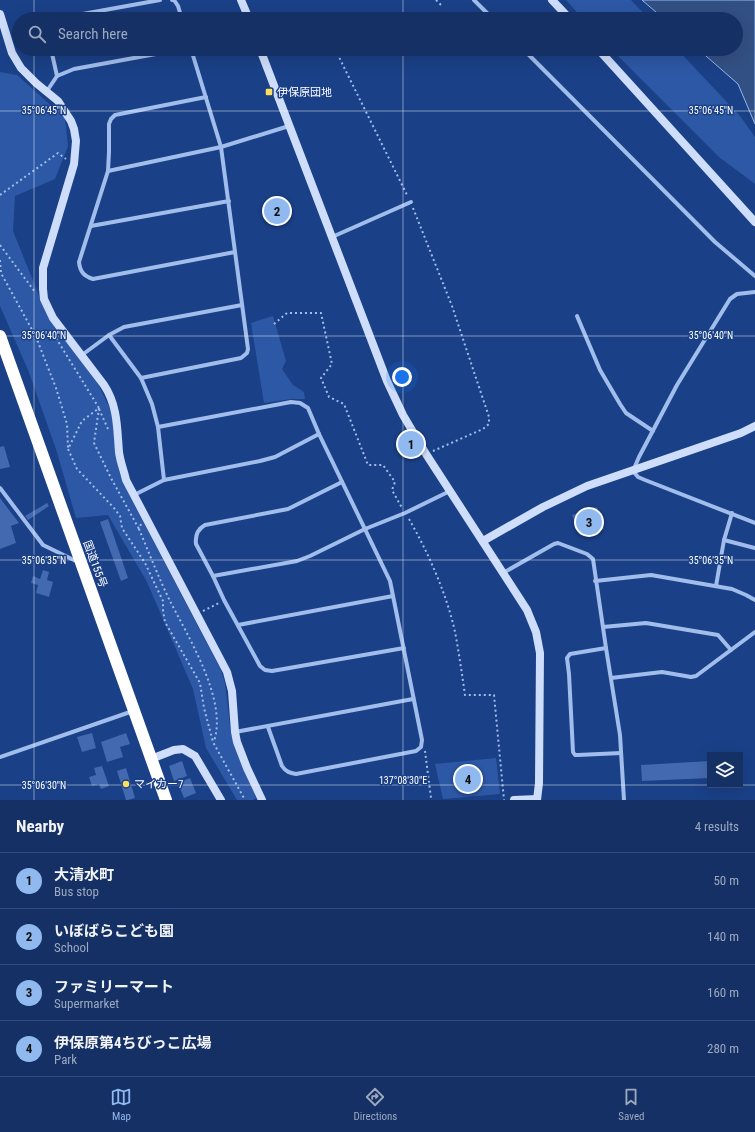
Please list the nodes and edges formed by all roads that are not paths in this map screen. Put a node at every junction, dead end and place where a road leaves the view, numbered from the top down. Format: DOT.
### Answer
graph roads {
  1 [pos="160,0"];
  2 [pos="172,0"];
  3 [pos="241,0"];
  4 [pos="474,0"];
  5 [pos="552,0"];
  6 [pos="94,12"];
  7 [pos="180,12"];
  8 [pos="246,12"];
  9 [pos="486,12"];
  10 [pos="563,12"];
  11 [pos="0,14"];
  12 [pos="12,53"];
  13 [pos="14,56"];
  14 [pos="53,56"];
  15 [pos="145,56"];
  16 [pos="193,56"];
  17 [pos="263,56"];
  18 [pos="530,56"];
  19 [pos="604,56"];
  20 [pos="57,76"];
  21 [pos="47,91"];
  22 [pos="206,97"];
  23 [pos="289,126"];
  24 [pos="221,148"];
  25 [pos="108,171"];
  26 [pos="229,201"];
  27 [pos="411,202"];
  28 [pos="755,222"];
  29 [pos="91,226"];
  30 [pos="332,237"];
  31 [pos="235,252"];
  32 [pos="755,276"];
  33 [pos="755,292"];
  34 [pos="242,305"];
  35 [pos="577,316"];
  36 [pos="109,335"];
  37 [pos="0,336"];
  38 [pos="82,355"];
  39 [pos="141,378"];
  40 [pos="755,426"];
  41 [pos="158,427"];
  42 [pos="652,431"];
  43 [pos="319,434"];
  44 [pos="633,471"];
  45 [pos="164,480"];
  46 [pos="342,482"];
  47 [pos="0,488"];
  48 [pos="450,491"];
  49 [pos="134,494"];
  50 [pos="732,514"];
  51 [pos="755,523"];
  52 [pos="365,529"];
  53 [pos="724,540"];
  54 [pos="483,541"];
  55 [pos="755,548"];
  56 [pos="82,564"];
  57 [pos="503,573"];
  58 [pos="213,576"];
  59 [pos="595,581"];
  60 [pos="716,586"];
  61 [pos="393,596"];
  62 [pos="755,600"];
  63 [pos="238,625"];
  64 [pos="603,627"];
  65 [pos="755,632"];
  66 [pos="404,648"];
  67 [pos="606,648"];
  68 [pos="731,650"];
  69 [pos="611,678"];
  70 [pos="413,699"];
  71 [pos="133,710"];
  72 [pos="268,726"];
  73 [pos="235,732"];
  74 [pos="621,753"];
  75 [pos="0,757"];
  76 [pos="151,759"];
  77 [pos="537,799"];
  78 [pos="166,800"];
  79 [pos="221,800"];
  80 [pos="262,800"];
  81 [pos="514,800"];
  82 [pos="624,800"];
  1 -- 6 [label="street"];
  2 -- 7 [label="street"];
  3 -- 8 [label="street"];
  4 -- 9 [label="street"];
  5 -- 10 [label="street"];
  11 -- 12 [label="street"];
  13 -- 21 [label="street"];
  14 -- 20 [label="street"];
  15 -- 20 [label="street"];
  16 -- 22 [label="street"];
  17 -- 23 [label="street"];
  18 -- 32 [label="street"];
  19 -- 28 [label="street"];
  20 -- 21 [label="street"];
  21 -- 38 [label="street"];
  22 -- 24 [label="street"];
  22 -- 25 [label="street"];
  23 -- 24 [label="street"];
  23 -- 30 [label="street"];
  24 -- 25 [label="street"];
  24 -- 26 [label="street"];
  25 -- 29 [label="street"];
  26 -- 29 [label="street"];
  26 -- 31 [label="street"];
  27 -- 30 [label="street"];
  29 -- 31 [label="street"];
  30 -- 48 [label="street"];
  31 -- 34 [label="street"];
  33 -- 42 [label="street"];
  34 -- 36 [label="street"];
  34 -- 39 [label="street"];
  35 -- 42 [label="street"];
  36 -- 38 [label="street"];
  36 -- 39 [label="street"];
  37 -- 56 [label="highway, 国道155号"];
  38 -- 49 [label="street"];
  39 -- 41 [label="street"];
  40 -- 44 [label="street"];
  41 -- 43 [label="street"];
  41 -- 45 [label="street"];
  42 -- 44 [label="street"];
  43 -- 45 [label="street"];
  43 -- 46 [label="street"];
  44 -- 50 [label="street"];
  44 -- 54 [label="street"];
  45 -- 49 [label="street"];
  46 -- 52 [label="street"];
  46 -- 58 [label="street"];
  47 -- 56 [label="street"];
  48 -- 52 [label="street"];
  48 -- 54 [label="street"];
  49 -- 73 [label="street"];
  50 -- 51 [label="street"];
  50 -- 53 [label="street"];
  52 -- 58 [label="street"];
  52 -- 61 [label="street"];
  53 -- 55 [label="street"];
  53 -- 60 [label="street"];
  54 -- 57 [label="street"];
  56 -- 71 [label="highway, 国道155号"];
  57 -- 59 [label="street"];
  57 -- 77 [label="street"];
  58 -- 63 [label="street"];
  59 -- 60 [label="street"];
  59 -- 64 [label="street"];
  60 -- 62 [label="street"];
  61 -- 63 [label="street"];
  61 -- 66 [label="street"];
  63 -- 66 [label="street"];
  64 -- 67 [label="street"];
  64 -- 68 [label="street"];
  65 -- 68 [label="street"];
  66 -- 70 [label="street"];
  67 -- 69 [label="street"];
  67 -- 74 [label="street"];
  68 -- 69 [label="street"];
  69 -- 74 [label="street"];
  70 -- 72 [label="street"];
  70 -- 72 [label="street"];
  71 -- 75 [label="street"];
  71 -- 76 [label="highway, 国道155号"];
  72 -- 73 [label="street"];
  73 -- 80 [label="street"];
  74 -- 82 [label="street"];
  76 -- 78 [label="highway, 国道155号"];
  76 -- 79 [label="street"];
  77 -- 81 [label="street"];
}
